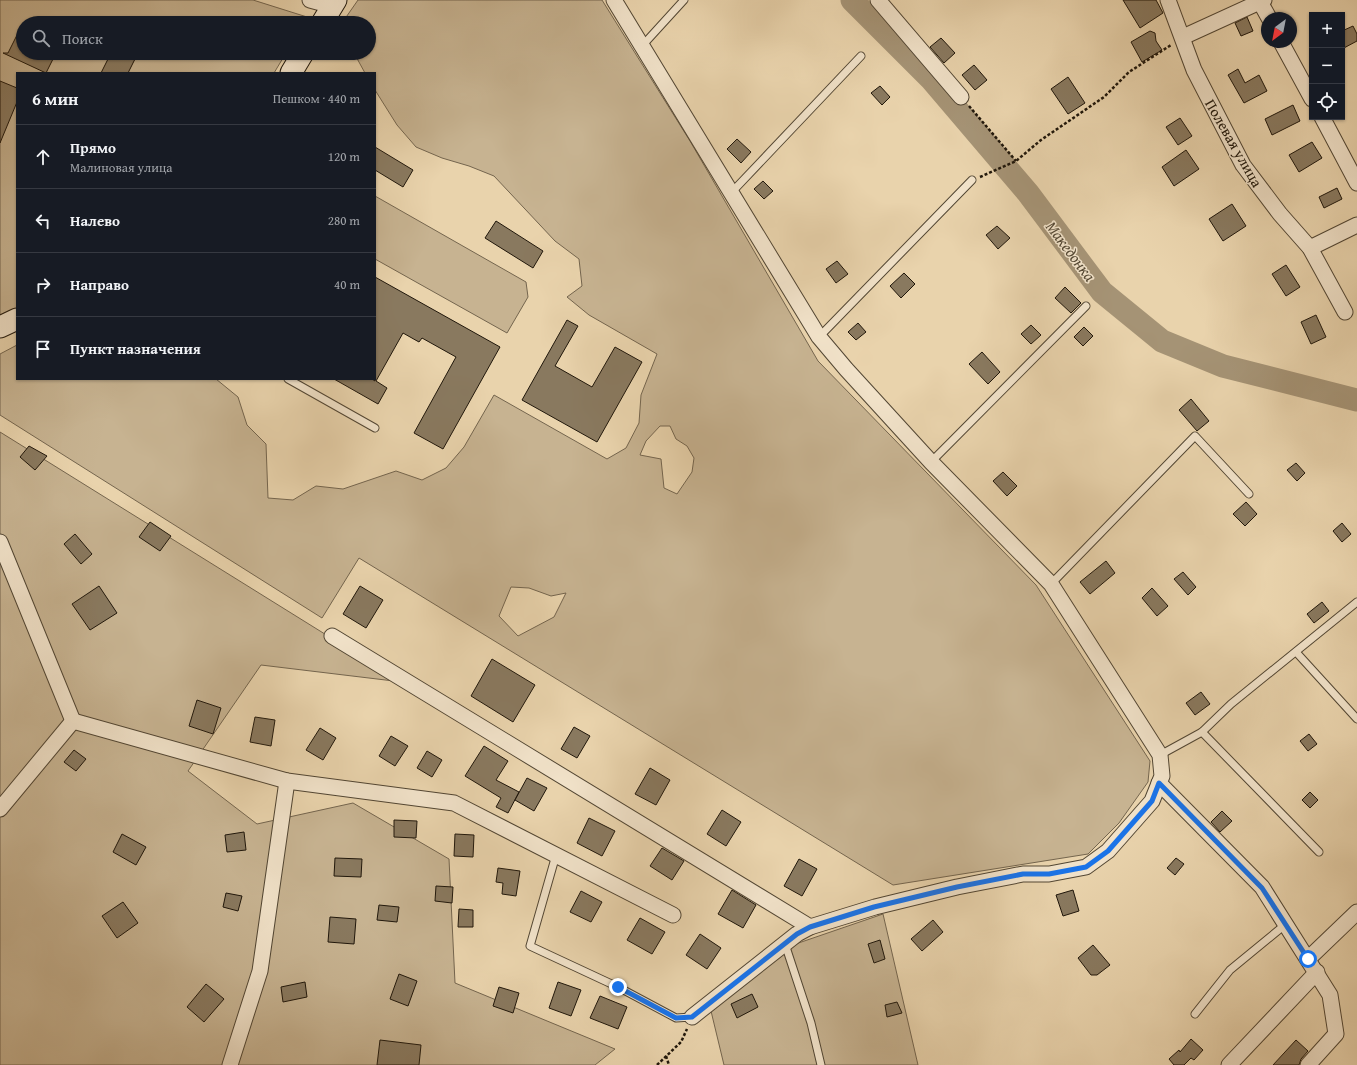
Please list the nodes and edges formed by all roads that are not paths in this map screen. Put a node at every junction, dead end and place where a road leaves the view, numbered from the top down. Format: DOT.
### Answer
graph roads {
  1 [pos="310,0"];
  2 [pos="614,0"];
  3 [pos="684,0"];
  4 [pos="878,0"];
  5 [pos="1168,0"];
  6 [pos="1261,1"];
  7 [pos="330,10"];
  8 [pos="1266,12"];
  9 [pos="1183,37"];
  10 [pos="642,46"];
  11 [pos="1285,48"];
  12 [pos="861,56"];
  13 [pos="299,60"];
  14 [pos="292,72"];
  15 [pos="1309,93"];
  16 [pos="961,97"];
  17 [pos="1324,120"];
  18 [pos="972,180"];
  19 [pos="1357,183"];
  20 [pos="731,193"];
  21 [pos="1357,225"];
  22 [pos="1310,248"];
  23 [pos="1086,306"];
  24 [pos="1345,312"];
  25 [pos="16,319"];
  26 [pos="0,327"];
  27 [pos="819,337"];
  28 [pos="290,380"];
  29 [pos="375,428"];
  30 [pos="931,462"];
  31 [pos="1249,494"];
  32 [pos="0,542"];
  33 [pos="1051,584"];
  34 [pos="1357,602"];
  35 [pos="332,636"];
  36 [pos="1296,652"];
  37 [pos="1357,720"];
  38 [pos="73,721"];
  39 [pos="1202,732"];
  40 [pos="1160,755"];
  41 [pos="287,781"];
  42 [pos="1159,783"];
  43 [pos="0,809"];
  44 [pos="1319,852"];
  45 [pos="556,855"];
  46 [pos="1357,912"];
  47 [pos="673,915"];
  48 [pos="1286,924"];
  49 [pos="810,927"];
  50 [pos="785,944"];
  51 [pos="1308,959"];
  52 [pos="1317,972"];
  53 [pos="1195,1014"];
  54 [pos="692,1017"];
  55 [pos="230,1065"];
  56 [pos="821,1065"];
  57 [pos="1228,1065"];
  58 [pos="1308,1065"];
  1 -- 7 [label="street"];
  2 -- 10 [label="street"];
  3 -- 10 [label="lane"];
  4 -- 16 [label="street"];
  5 -- 9 [label="street, Полевая улица"];
  6 -- 8 [label="street"];
  6 -- 9 [label="street"];
  9 -- 22 [label="street, Полевая улица"];
  10 -- 20 [label="street"];
  11 -- 15 [label="street"];
  12 -- 20 [label="lane"];
  13 -- 14 [label="main road"];
  17 -- 19 [label="street"];
  18 -- 27 [label="lane"];
  20 -- 27 [label="street"];
  21 -- 22 [label="street"];
  22 -- 24 [label="street, Полевая улица"];
  23 -- 30 [label="lane"];
  25 -- 26 [label="main road"];
  27 -- 30 [label="street"];
  28 -- 29 [label="lane"];
  30 -- 33 [label="street"];
  31 -- 33 [label="lane"];
  32 -- 38 [label="street"];
  33 -- 40 [label="street"];
  34 -- 36 [label="lane"];
  35 -- 49 [label="street"];
  36 -- 37 [label="lane"];
  36 -- 39 [label="lane"];
  38 -- 41 [label="street"];
  38 -- 43 [label="street"];
  39 -- 40 [label="lane"];
  39 -- 44 [label="lane"];
  40 -- 42 [label="street"];
  41 -- 45 [label="street"];
  41 -- 55 [label="street"];
  42 -- 48 [label="street"];
  42 -- 49 [label="street"];
  45 -- 47 [label="street"];
  45 -- 54 [label="lane"];
  46 -- 51 [label="street"];
  48 -- 51 [label="street"];
  48 -- 53 [label="lane"];
  49 -- 50 [label="street"];
  50 -- 54 [label="street"];
  50 -- 56 [label="lane"];
  51 -- 52 [label="street"];
  52 -- 57 [label="street"];
  52 -- 58 [label="street"];
}
